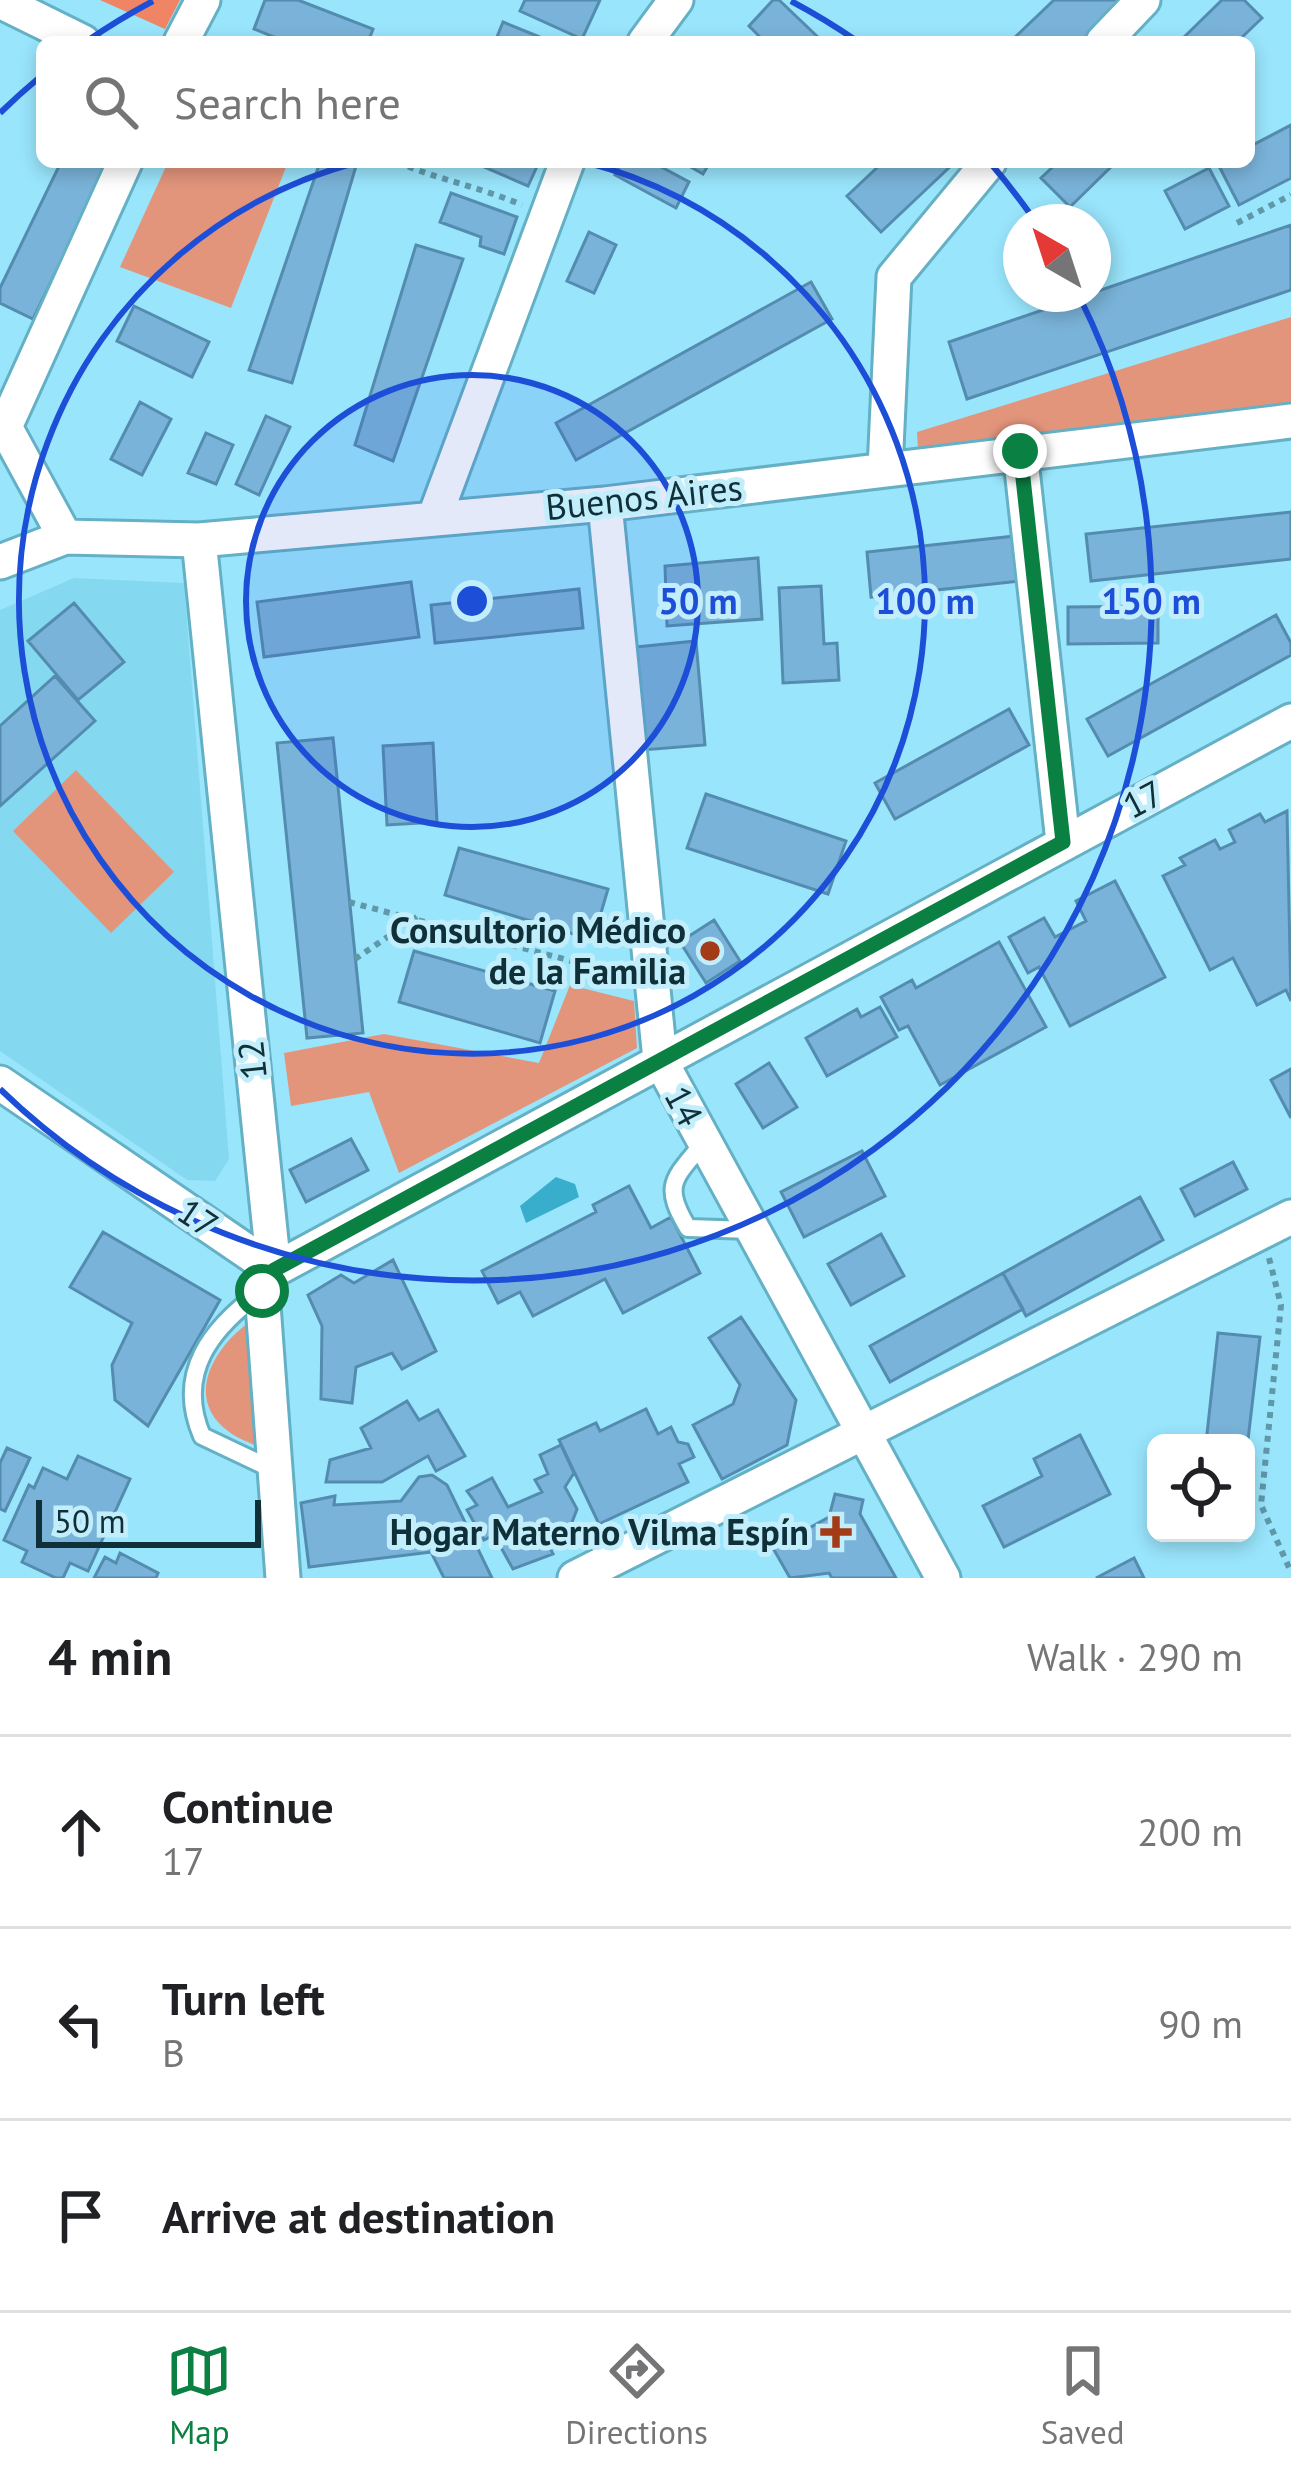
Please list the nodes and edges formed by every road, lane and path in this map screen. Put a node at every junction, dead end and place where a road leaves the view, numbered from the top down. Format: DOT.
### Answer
graph roads {
  1 [pos="202,0"];
  2 [pos="676,0"];
  3 [pos="1143,0"];
  4 [pos="0,1"];
  5 [pos="71,36"];
  6 [pos="184,36"];
  7 [pos="649,36"];
  8 [pos="1109,36"];
  9 [pos="121,168"];
  10 [pos="411,168"];
  11 [pos="564,168"];
  12 [pos="984,168"];
  13 [pos="1291,195"];
  14 [pos="544,215"];
  15 [pos="1237,223"];
  16 [pos="1291,421"];
  17 [pos="1020,451"];
  18 [pos="885,469"];
  19 [pos="605,504"];
  20 [pos="435,516"];
  21 [pos="65,538"];
  22 [pos="199,540"];
  23 [pos="0,562"];
  24 [pos="1291,721"];
  25 [pos="1063,842"];
  26 [pos="349,902"];
  27 [pos="417,917"];
  28 [pos="355,959"];
  29 [pos="655,984"];
  30 [pos="660,1060"];
  31 [pos="0,1083"];
  32 [pos="704,1142"];
  33 [pos="1277,1224"];
  34 [pos="752,1230"];
  35 [pos="268,1281"];
  36 [pos="860,1431"];
  37 [pos="279,1473"];
  38 [pos="1291,1572"];
  39 [pos="283,1578"];
  40 [pos="575,1578"];
  41 [pos="943,1578"];
  1 -- 6 [label="street"];
  2 -- 7 [label="street"];
  3 -- 8 [label="street"];
  4 -- 5 [label="street"];
  9 -- 21 [label="street"];
  10 -- 14 [label="path"];
  11 -- 14 [label="street"];
  12 -- 18 [label="street"];
  13 -- 15 [label="path"];
  14 -- 20 [label="street"];
  16 -- 17 [label="street, Buenos Aires"];
  17 -- 18 [label="street, Buenos Aires"];
  17 -- 25 [label="street"];
  18 -- 19 [label="street, Buenos Aires"];
  19 -- 20 [label="street, Buenos Aires"];
  19 -- 29 [label="street, 14"];
  20 -- 22 [label="street, Buenos Aires"];
  21 -- 22 [label="street, Buenos Aires"];
  21 -- 23 [label="street, Buenos Aires"];
  22 -- 35 [label="street, 12"];
  24 -- 25 [label="street, 17"];
  25 -- 30 [label="street, 17"];
  26 -- 27 [label="path"];
  27 -- 28 [label="path"];
  27 -- 29 [label="path"];
  29 -- 30 [label="street, 14"];
  30 -- 32 [label="street, 14"];
  30 -- 35 [label="street, 17"];
  31 -- 35 [label="street, 17"];
  32 -- 34 [label="street, 14"];
  32 -- 34 [label="lane"];
  33 -- 36 [label="street"];
  33 -- 38 [label="path"];
  34 -- 36 [label="street, 14"];
  35 -- 37 [label="street, 12"];
  35 -- 37 [label="lane"];
  36 -- 40 [label="street"];
  36 -- 41 [label="street, 14"];
  37 -- 39 [label="street, 12"];
}
